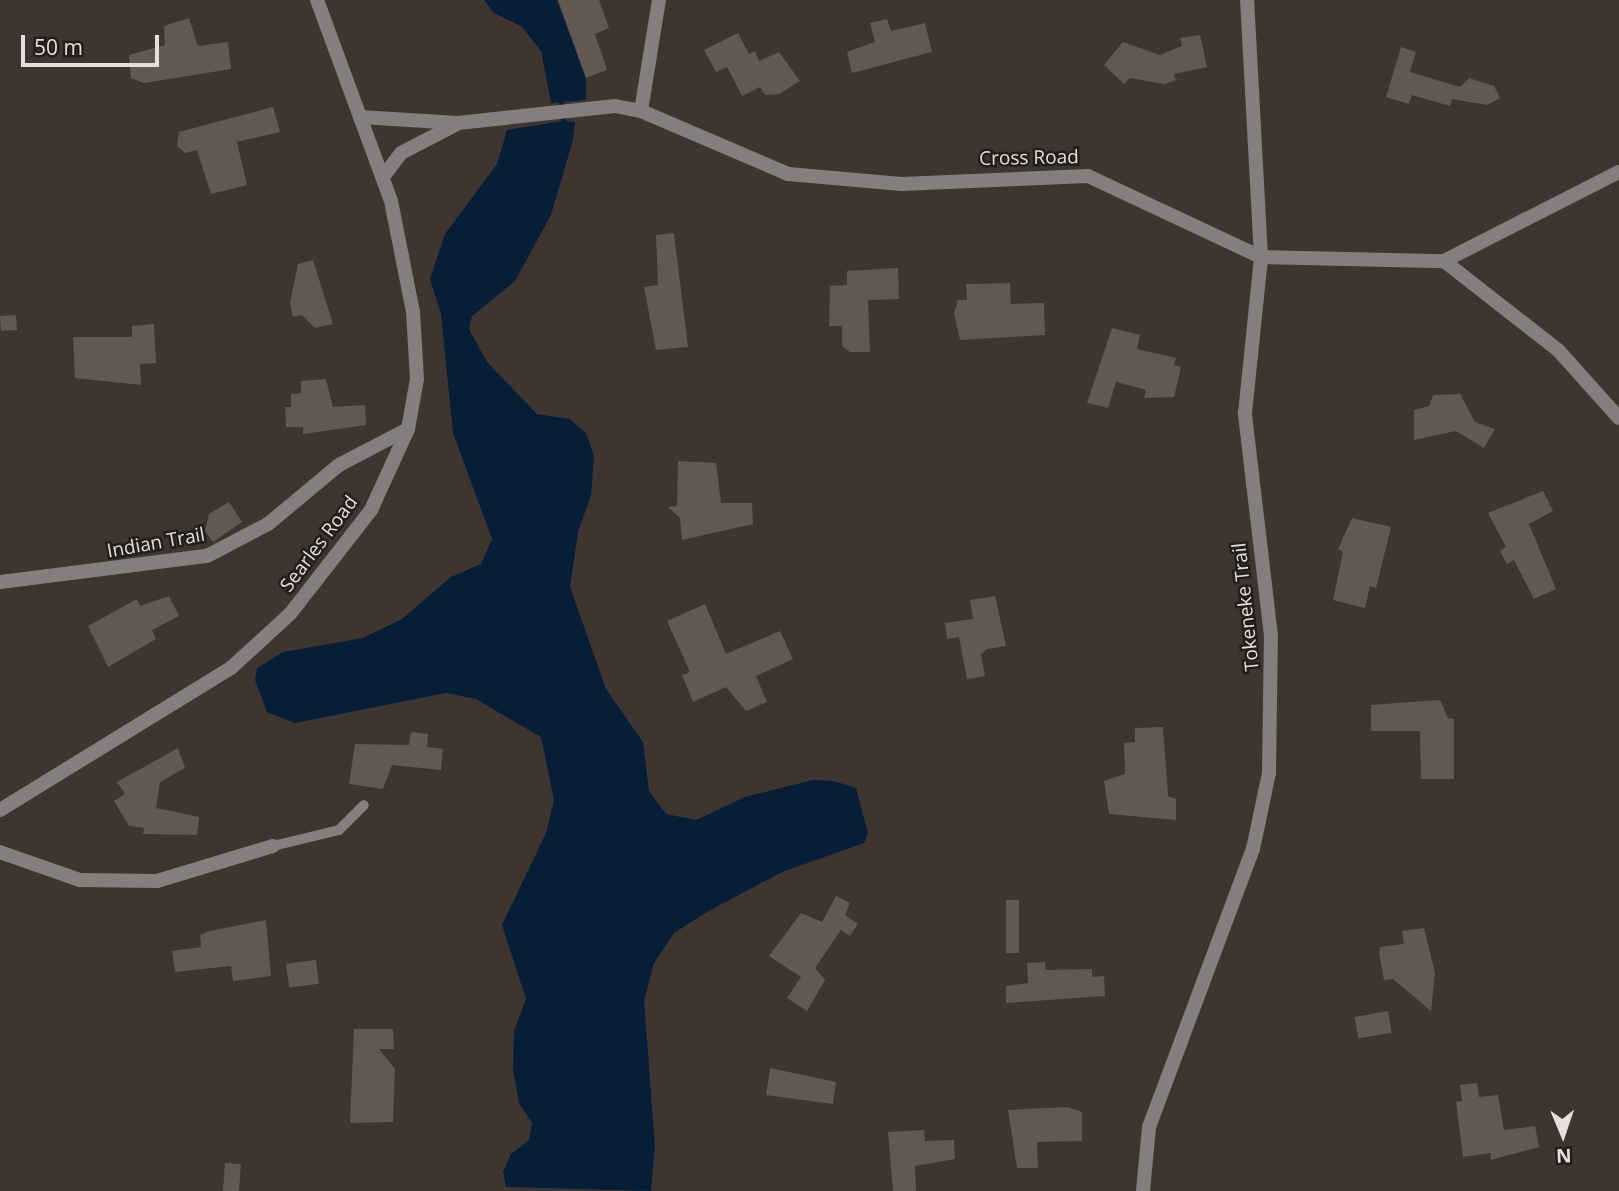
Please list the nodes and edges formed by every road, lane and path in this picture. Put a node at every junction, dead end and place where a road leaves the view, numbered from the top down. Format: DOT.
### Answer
graph roads {
  1 [pos="317,0"];
  2 [pos="659,0"];
  3 [pos="1247,0"];
  4 [pos="641,111"];
  5 [pos="360,117"];
  6 [pos="458,123"];
  7 [pos="1619,172"];
  8 [pos="383,177"];
  9 [pos="1262,257"];
  10 [pos="1444,261"];
  11 [pos="1619,418"];
  12 [pos="408,429"];
  13 [pos="0,582"];
  14 [pos="364,805"];
  15 [pos="0,810"];
  16 [pos="273,846"];
  17 [pos="0,852"];
  18 [pos="1143,1191"];
  1 -- 5 [label="street, Searles Road"];
  2 -- 4 [label="street"];
  3 -- 9 [label="street, Tokeneke Trail"];
  4 -- 6 [label="street, Cross Road"];
  4 -- 9 [label="street, Cross Road"];
  5 -- 6 [label="street, Cross Road"];
  5 -- 8 [label="street, Searles Road"];
  6 -- 8 [label="street, Cross Road"];
  7 -- 10 [label="street, Cross Road"];
  8 -- 12 [label="street, Searles Road"];
  9 -- 10 [label="street, Cross Road"];
  9 -- 18 [label="street, Tokeneke Trail"];
  10 -- 11 [label="street"];
  12 -- 13 [label="street, Indian Trail"];
  12 -- 15 [label="street, Searles Road"];
  14 -- 16 [label="lane"];
  16 -- 17 [label="street"];
}
